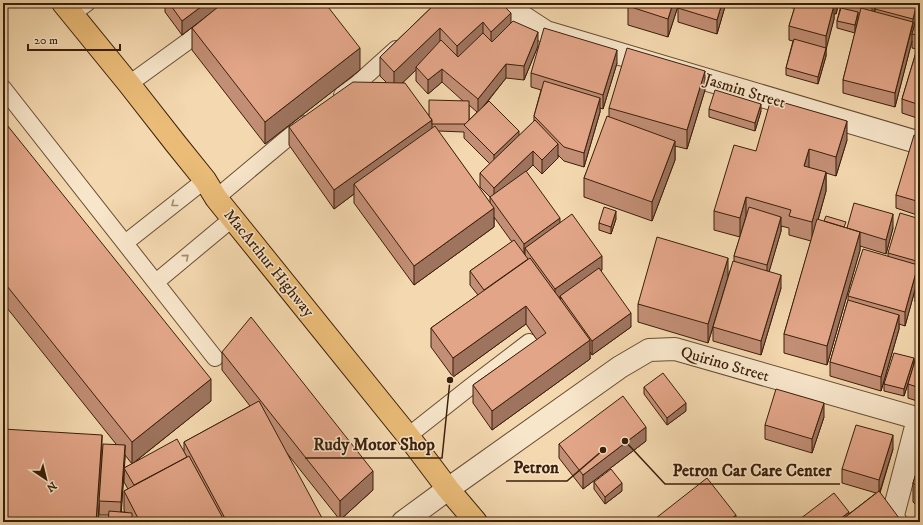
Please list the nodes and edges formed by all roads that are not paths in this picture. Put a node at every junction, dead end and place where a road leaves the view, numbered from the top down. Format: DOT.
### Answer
graph roads {
  1 [pos="237,3"];
  2 [pos="508,3"];
  3 [pos="74,7"];
  4 [pos="408,37"];
  5 [pos="129,84"];
  6 [pos="3,88"];
  7 [pos="334,102"];
  8 [pos="317,116"];
  9 [pos="920,143"];
  10 [pos="210,189"];
  11 [pos="233,218"];
  12 [pos="125,243"];
  13 [pos="156,282"];
  14 [pos="529,342"];
  15 [pos="215,358"];
  16 [pos="919,419"];
  17 [pos="408,436"];
  18 [pos="448,489"];
  19 [pos="403,522"];
  20 [pos="476,522"];
  21 [pos="896,522"];
  1 -- 5 [label="lane"];
  2 -- 9 [label="street, Jasmin Street"];
  3 -- 5 [label="highway, MacArthur Highway"];
  4 -- 7 [label="lane"];
  5 -- 10 [label="highway, MacArthur Highway"];
  6 -- 12 [label="lane"];
  8 -- 10 [label="lane"];
  10 -- 11 [label="highway, MacArthur Highway"];
  10 -- 12 [label="lane, one-way"];
  13 -- 11 [label="lane, one-way"];
  11 -- 17 [label="highway, MacArthur Highway"];
  12 -- 13 [label="lane"];
  13 -- 15 [label="lane"];
  14 -- 17 [label="lane"];
  16 -- 18 [label="street, Quirino Street"];
  16 -- 21 [label="street"];
  17 -- 18 [label="highway, MacArthur Highway"];
  18 -- 19 [label="street, Quirino Street"];
  18 -- 20 [label="highway, MacArthur Highway"];
}
